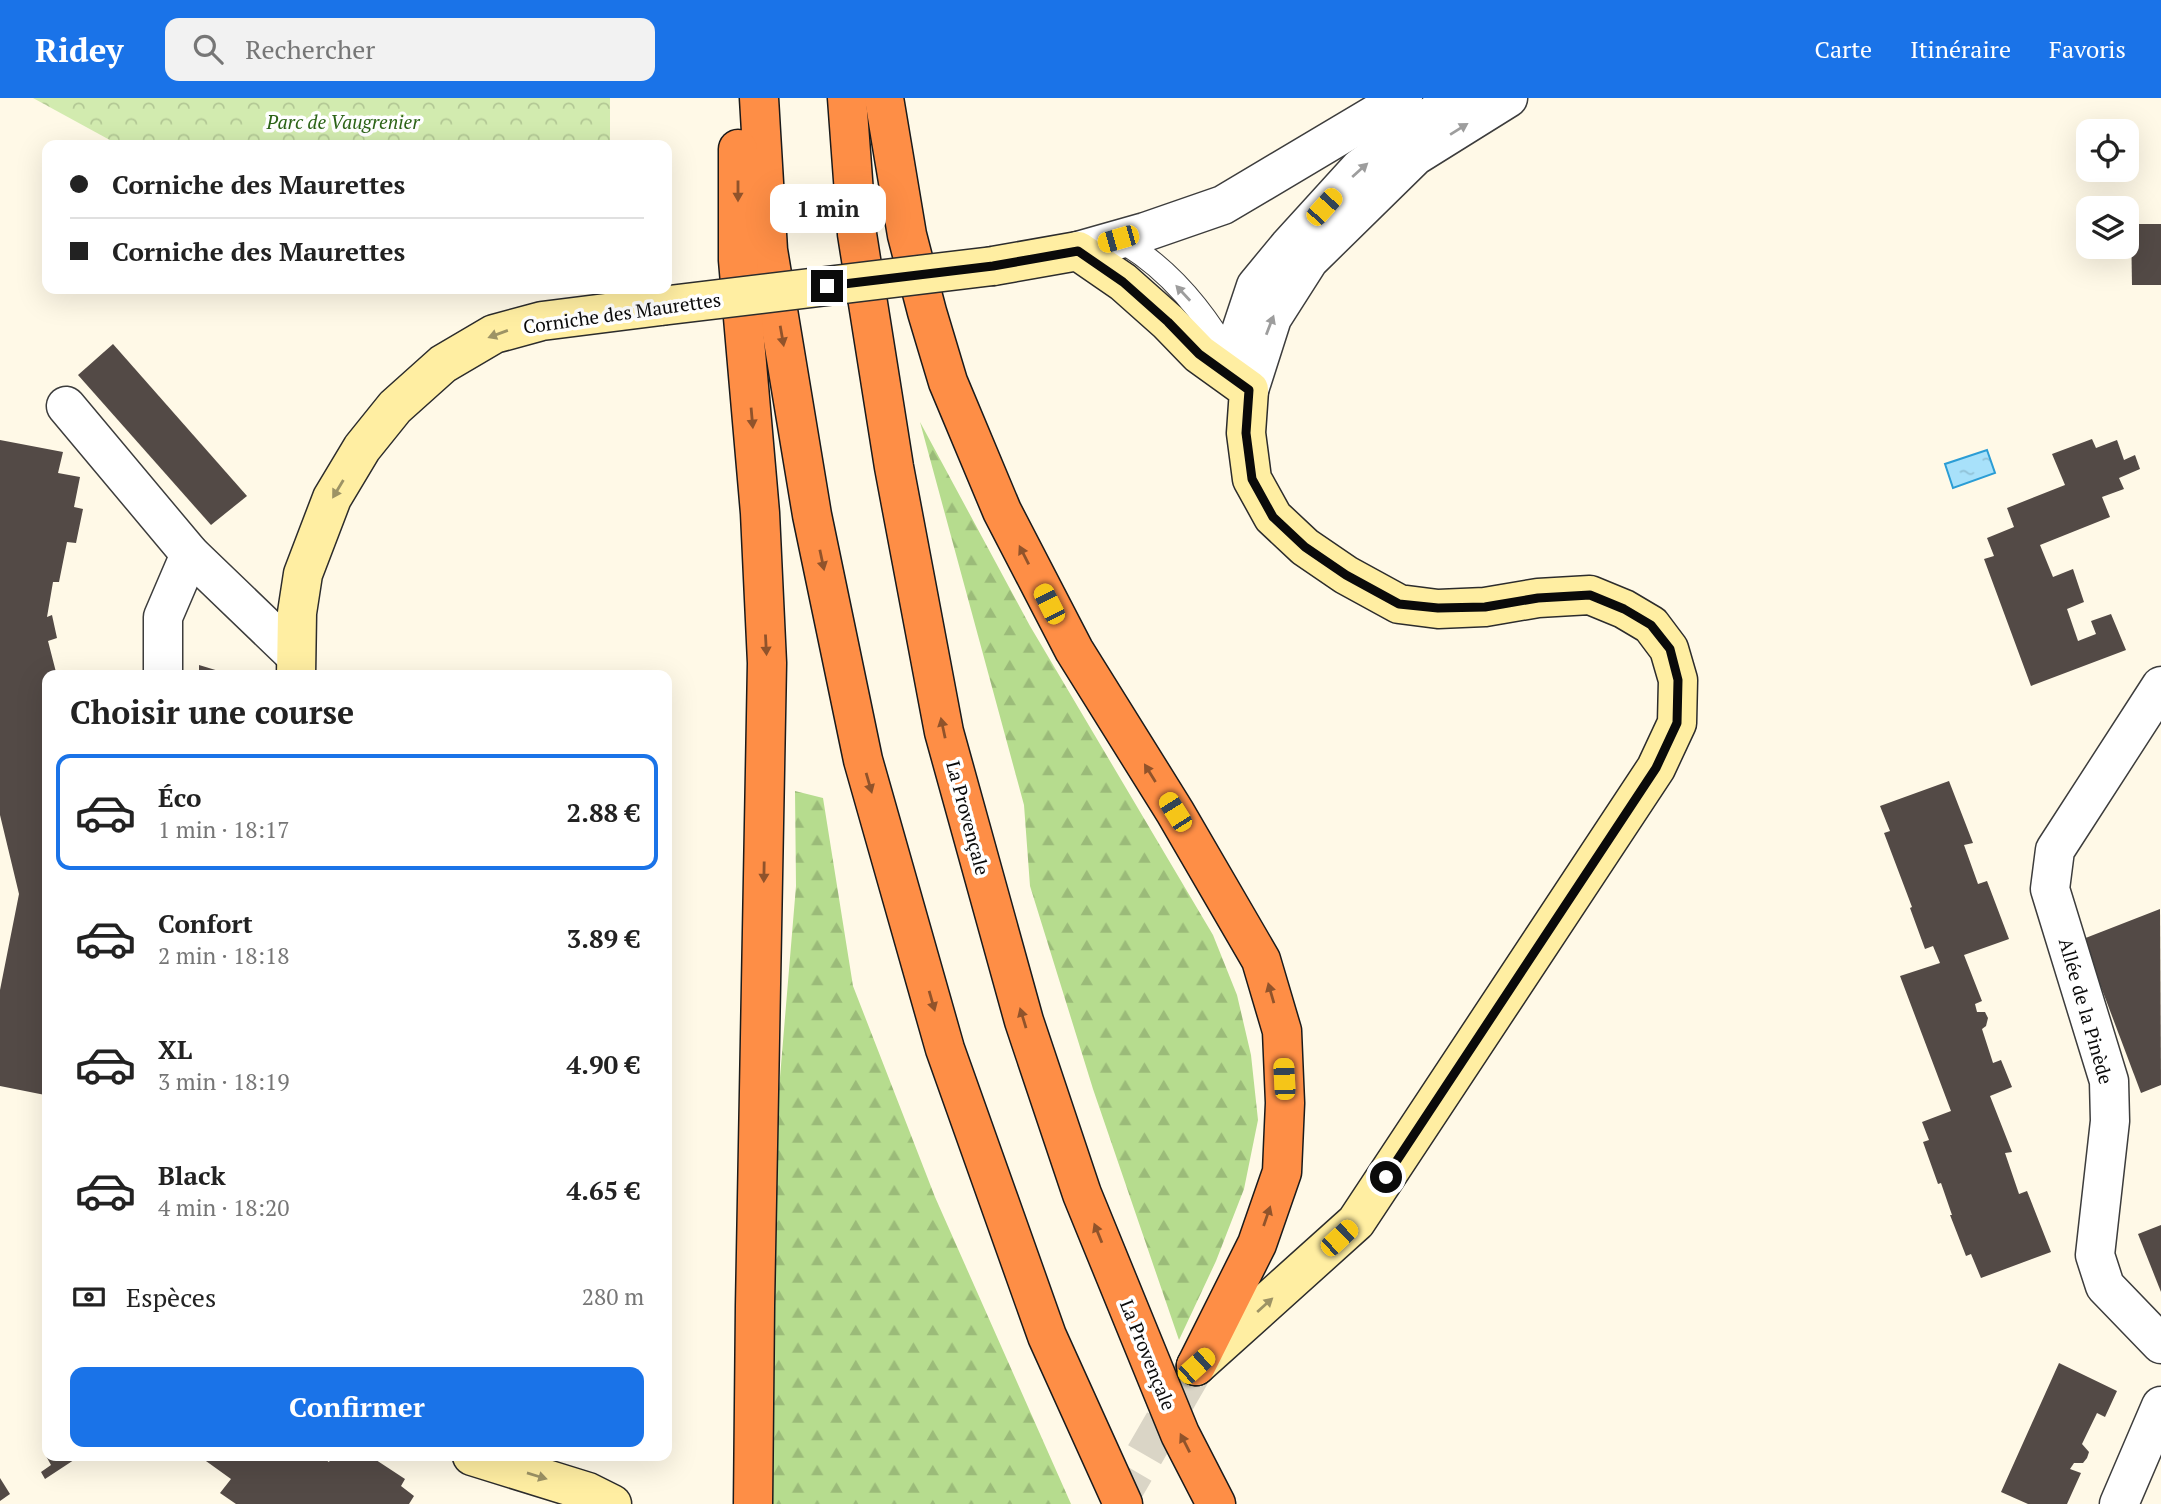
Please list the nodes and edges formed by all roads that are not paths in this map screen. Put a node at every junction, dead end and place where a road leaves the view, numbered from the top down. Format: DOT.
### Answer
graph roads {
  1 [pos="738,98"];
  2 [pos="759,98"];
  3 [pos="847,98"];
  4 [pos="884,98"];
  5 [pos="1403,98"];
  6 [pos="1456,98"];
  7 [pos="1508,98"];
  8 [pos="1326,144"];
  9 [pos="1118,239"];
  10 [pos="1078,251"];
  11 [pos="1249,390"];
  12 [pos="66,406"];
  13 [pos="190,554"];
  14 [pos="295,665"];
  15 [pos="163,670"];
  16 [pos="2161,686"];
  17 [pos="2161,1344"];
  18 [pos="1196,1366"];
  19 [pos="2161,1406"];
  20 [pos="488,1461"];
  21 [pos="612,1504"];
  22 [pos="753,1504"];
  23 [pos="1123,1504"];
  24 [pos="1216,1504"];
  25 [pos="2119,1504"];
  1 -- 22 [label="highway, one-way"];
  2 -- 23 [label="highway, one-way"];
  24 -- 3 [label="highway, La Provençale, one-way"];
  18 -- 4 [label="highway, one-way"];
  5 -- 8 [label="street"];
  11 -- 6 [label="street, one-way"];
  11 -- 7 [label="street, one-way"];
  8 -- 9 [label="street"];
  8 -- 10 [label="street"];
  9 -- 10 [label="street"];
  11 -- 9 [label="lane, one-way"];
  10 -- 11 [label="street"];
  10 -- 14 [label="street, Corniche des Maurettes, one-way, bridge"];
  18 -- 11 [label="street, one-way"];
  12 -- 13 [label="street"];
  13 -- 14 [label="street"];
  13 -- 15 [label="street"];
  16 -- 17 [label="street, Allée de la Pinède"];
  19 -- 25 [label="street"];
  20 -- 21 [label="street, one-way"];
}
